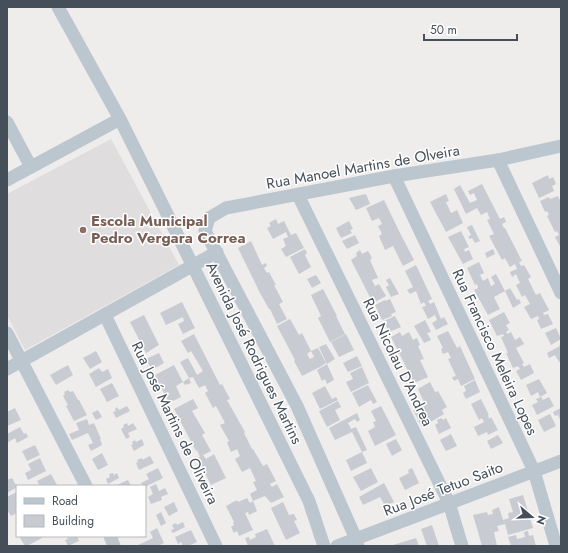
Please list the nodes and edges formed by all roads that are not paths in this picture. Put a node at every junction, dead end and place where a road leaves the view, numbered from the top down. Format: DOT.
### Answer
graph roads {
  1 [pos="58,7"];
  2 [pos="120,119"];
  3 [pos="7,122"];
  4 [pos="561,146"];
  5 [pos="498,160"];
  6 [pos="31,167"];
  7 [pos="394,176"];
  8 [pos="7,180"];
  9 [pos="298,195"];
  10 [pos="217,252"];
  11 [pos="193,266"];
  12 [pos="561,293"];
  13 [pos="105,315"];
  14 [pos="7,333"];
  15 [pos="22,361"];
  16 [pos="7,369"];
  17 [pos="561,461"];
  18 [pos="534,471"];
  19 [pos="85,485"];
  20 [pos="449,503"];
  21 [pos="357,542"];
  22 [pos="216,546"];
  23 [pos="324,546"];
  24 [pos="337,546"];
  25 [pos="462,546"];
  26 [pos="556,546"];
  1 -- 2 [label="street, Avenida José Rodrigues Martins"];
  2 -- 6 [label="street"];
  2 -- 11 [label="street, Avenida José Rodrigues Martins"];
  3 -- 6 [label="street"];
  4 -- 5 [label="street, Rua Manoel Martins de Olveira"];
  5 -- 7 [label="street, Rua Manoel Martins de Olveira"];
  5 -- 12 [label="street"];
  6 -- 8 [label="street"];
  7 -- 9 [label="street, Rua Manoel Martins de Olveira"];
  7 -- 18 [label="street, Rua Francisco Meleira Lopes"];
  9 -- 10 [label="street, Rua Manoel Martins de Olveira"];
  9 -- 20 [label="street, Rua Nicolau D'Andrea"];
  10 -- 11 [label="street"];
  10 -- 21 [label="street, Avenida José Rodrigues Martins"];
  11 -- 13 [label="street"];
  11 -- 23 [label="street, Avenida José Rodrigues Martins"];
  13 -- 15 [label="street"];
  13 -- 22 [label="street, Rua José Martins de Oliveira"];
  14 -- 15 [label="street"];
  15 -- 16 [label="street"];
  15 -- 19 [label="street"];
  17 -- 18 [label="street, Rua José Tetuo Saito"];
  18 -- 20 [label="street, Rua José Tetuo Saito"];
  18 -- 26 [label="street, Rua Francisco Meleira Lopes"];
  20 -- 21 [label="street, Rua José Tetuo Saito"];
  20 -- 25 [label="street, Rua Nicolau D'Andrea"];
  21 -- 24 [label="street, Rua José Tetuo Saito"];
}
